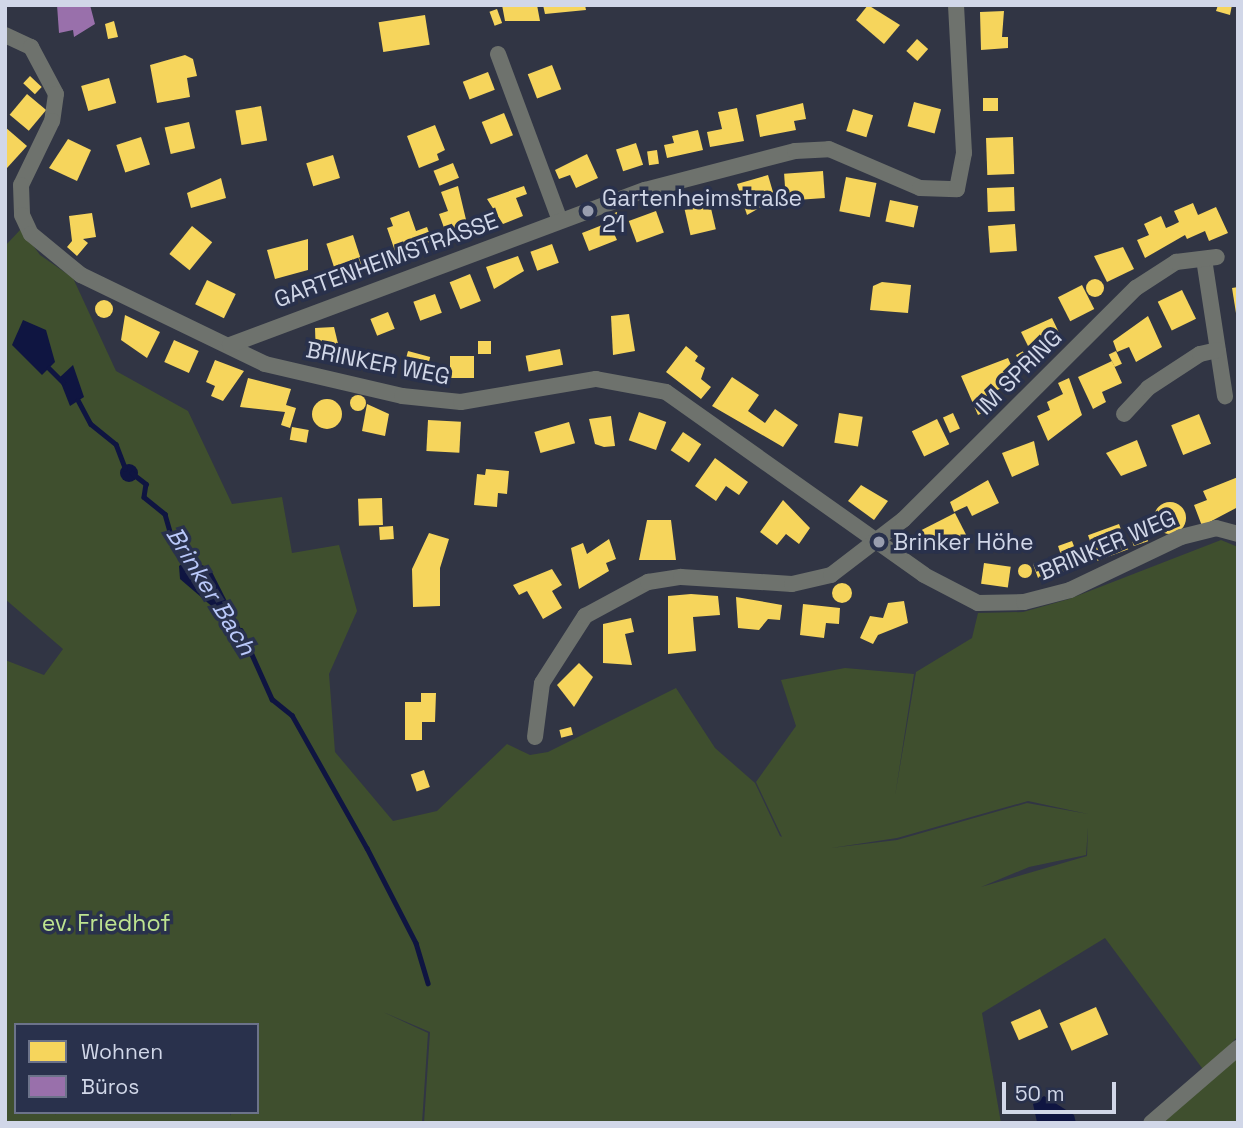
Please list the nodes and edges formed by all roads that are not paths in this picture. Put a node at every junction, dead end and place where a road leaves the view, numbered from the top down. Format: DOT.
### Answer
graph roads {
  1 [pos="956,5"];
  2 [pos="5,35"];
  3 [pos="498,54"];
  4 [pos="560,221"];
  5 [pos="230,345"];
  6 [pos="1218,350"];
  7 [pos="1225,396"];
  8 [pos="1124,414"];
  9 [pos="1238,534"];
  10 [pos="879,542"];
  11 [pos="535,737"];
  12 [pos="1238,1048"];
  13 [pos="1151,1123"];
  1 -- 4 [label="street, GARTENHEIMSTRASSE"];
  2 -- 5 [label="street, BRINKER WEG"];
  3 -- 4 [label="street"];
  4 -- 5 [label="street, GARTENHEIMSTRASSE"];
  5 -- 10 [label="street, BRINKER WEG"];
  6 -- 7 [label="street, IM SPRING"];
  6 -- 8 [label="street"];
  6 -- 10 [label="street, IM SPRING"];
  9 -- 10 [label="street, BRINKER WEG"];
  10 -- 11 [label="street"];
  12 -- 13 [label="street"];
}
